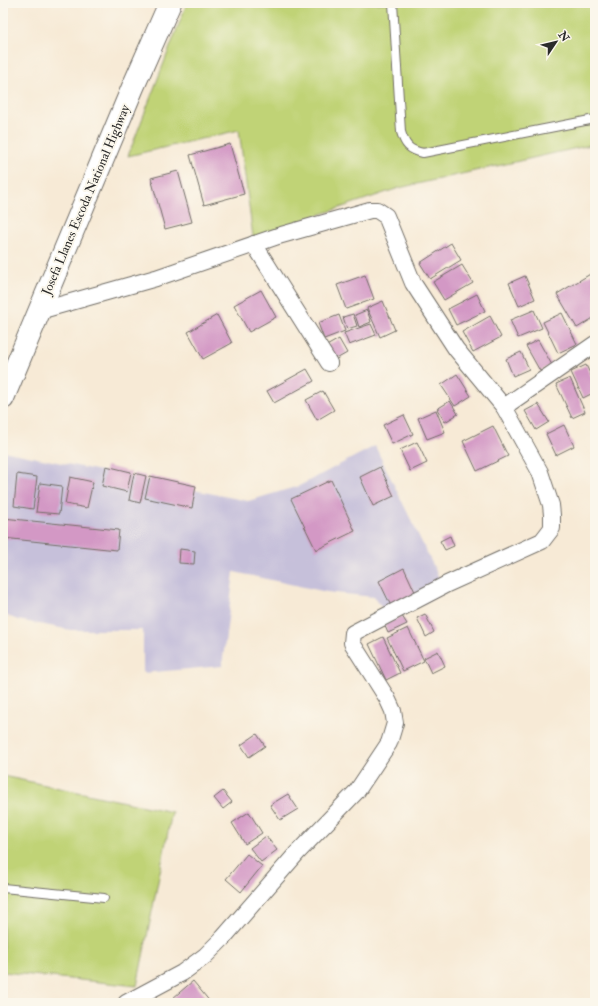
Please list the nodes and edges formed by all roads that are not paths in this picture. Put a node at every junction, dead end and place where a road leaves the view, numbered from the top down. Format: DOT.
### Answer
graph roads {
  1 [pos="170,3"];
  2 [pos="393,3"];
  3 [pos="595,119"];
  4 [pos="254,244"];
  5 [pos="39,311"];
  6 [pos="595,344"];
  7 [pos="329,363"];
  8 [pos="3,398"];
  9 [pos="504,407"];
  10 [pos="3,888"];
  11 [pos="104,898"];
  12 [pos="126,1003"];
  1 -- 5 [label="main road, Josefa Llanes Escoda National Highway"];
  2 -- 3 [label="lane"];
  4 -- 5 [label="street"];
  4 -- 7 [label="street"];
  4 -- 9 [label="street"];
  5 -- 8 [label="main road, Josefa Llanes Escoda National Highway"];
  6 -- 9 [label="street"];
  9 -- 12 [label="street"];
  10 -- 11 [label="lane"];
}
